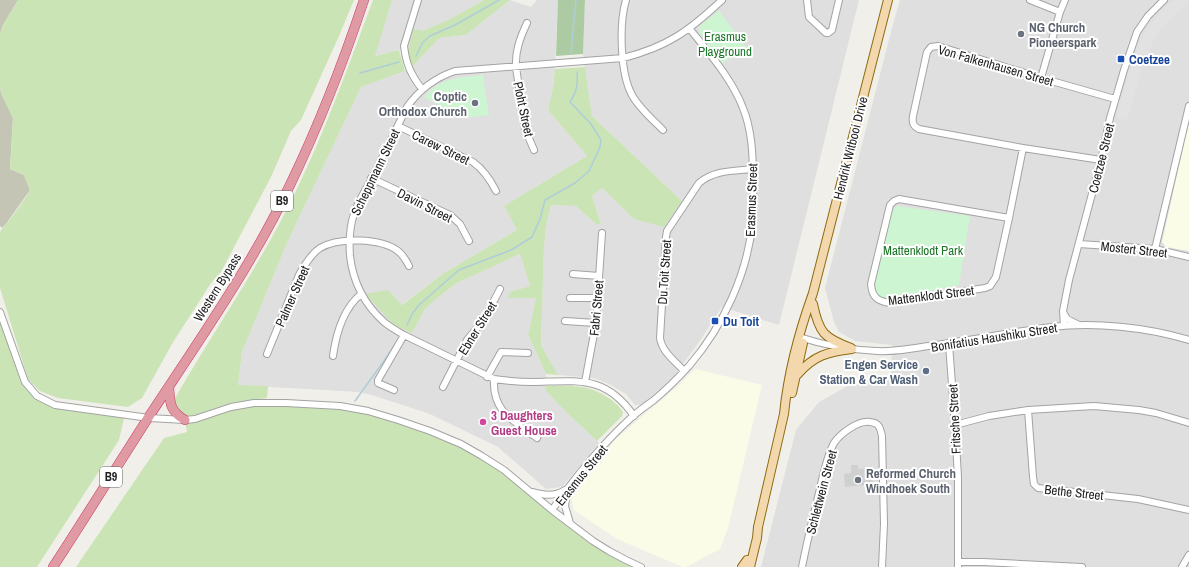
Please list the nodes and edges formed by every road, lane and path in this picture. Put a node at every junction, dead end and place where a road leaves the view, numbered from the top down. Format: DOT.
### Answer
graph roads {
  1 [pos="364,0"];
  2 [pos="418,0"];
  3 [pos="626,0"];
  4 [pos="722,0"];
  5 [pos="807,0"];
  6 [pos="839,0"];
  7 [pos="1030,0"];
  8 [pos="1065,0"];
  9 [pos="1164,0"];
  10 [pos="887,1"];
  11 [pos="1060,12"];
  12 [pos="526,23"];
  13 [pos="689,28"];
  14 [pos="623,58"];
  15 [pos="516,66"];
  16 [pos="1041,78"];
  17 [pos="422,89"];
  18 [pos="1115,99"];
  19 [pos="1189,106"];
  20 [pos="398,126"];
  21 [pos="663,130"];
  22 [pos="1023,148"];
  23 [pos="534,150"];
  24 [pos="1101,160"];
  25 [pos="753,169"];
  26 [pos="372,178"];
  27 [pos="496,191"];
  28 [pos="1009,218"];
  29 [pos="602,233"];
  30 [pos="349,240"];
  31 [pos="469,242"];
  32 [pos="1079,244"];
  33 [pos="1156,250"];
  34 [pos="1189,257"];
  35 [pos="409,266"];
  36 [pos="573,274"];
  37 [pos="599,276"];
  38 [pos="500,290"];
  39 [pos="813,293"];
  40 [pos="361,294"];
  41 [pos="570,298"];
  42 [pos="598,298"];
  43 [pos="814,304"];
  44 [pos="1063,311"];
  45 [pos="0,312"];
  46 [pos="565,321"];
  47 [pos="596,323"];
  48 [pos="1064,326"];
  49 [pos="1080,326"];
  50 [pos="1051,327"];
  51 [pos="404,336"];
  52 [pos="802,338"];
  53 [pos="1189,340"];
  54 [pos="949,344"];
  55 [pos="852,349"];
  56 [pos="528,353"];
  57 [pos="267,354"];
  58 [pos="333,356"];
  59 [pos="456,361"];
  60 [pos="684,371"];
  61 [pos="487,377"];
  62 [pos="796,377"];
  63 [pos="494,379"];
  64 [pos="585,382"];
  65 [pos="443,387"];
  66 [pos="169,388"];
  67 [pos="394,390"];
  68 [pos="1028,410"];
  69 [pos="784,414"];
  70 [pos="634,416"];
  71 [pos="148,418"];
  72 [pos="185,420"];
  73 [pos="1189,423"];
  74 [pos="955,425"];
  75 [pos="537,438"];
  76 [pos="568,488"];
  77 [pos="529,491"];
  78 [pos="552,510"];
  79 [pos="1189,510"];
  80 [pos="571,524"];
  81 [pos="1189,555"];
  82 [pos="747,565"];
  83 [pos="958,565"];
  84 [pos="53,567"];
  85 [pos="641,567"];
  86 [pos="742,567"];
  87 [pos="802,567"];
  88 [pos="882,567"];
  89 [pos="1082,567"];
  90 [pos="1182,567"];
  1 -- 66 [label="highway, Western Bypass / B9"];
  2 -- 17 [label="street"];
  3 -- 14 [label="street"];
  4 -- 13 [label="street, Scheppmann Street"];
  5 -- 6 [label="street"];
  7 -- 11 [label="street"];
  8 -- 11 [label="street"];
  9 -- 18 [label="street, Coetzee Street"];
  10 -- 39 [label="main road, Hendrik Witbooi Drive"];
  11 -- 16 [label="street"];
  12 -- 15 [label="street, Ploht Street"];
  13 -- 14 [label="street, Scheppmann Street"];
  13 -- 25 [label="street, Erasmus Street"];
  14 -- 15 [label="street, Scheppmann Street"];
  14 -- 21 [label="street"];
  15 -- 17 [label="street, Scheppmann Street"];
  15 -- 23 [label="street, Ploht Street"];
  16 -- 18 [label="street, Von Falkenhausen Street"];
  16 -- 22 [label="street, Von Falkenhausen Street"];
  17 -- 20 [label="street, Scheppmann Street"];
  18 -- 24 [label="street, Coetzee Street"];
  19 -- 33 [label="street"];
  20 -- 26 [label="street, Scheppmann Street"];
  20 -- 27 [label="street, Carew Street"];
  22 -- 24 [label="street, Von Falkenhausen Street"];
  22 -- 28 [label="street, Mattenklodt Street"];
  24 -- 32 [label="street, Coetzee Street"];
  25 -- 60 [label="street, Erasmus Street"];
  25 -- 60 [label="street, Du Toit Street"];
  26 -- 30 [label="street, Scheppmann Street"];
  26 -- 31 [label="street, Davin Street"];
  28 -- 28 [label="street, Mattenklodt Street"];
  29 -- 37 [label="street, Fabri Street"];
  30 -- 35 [label="street, Palmer Street"];
  30 -- 40 [label="street, Scheppmann Street"];
  30 -- 57 [label="street, Palmer Street"];
  32 -- 33 [label="street, Mostert Street"];
  32 -- 44 [label="street, Coetzee Street"];
  33 -- 34 [label="street, Mostert Street"];
  36 -- 37 [label="street"];
  37 -- 42 [label="street, Fabri Street"];
  38 -- 59 [label="street, Ebner Street"];
  39 -- 43 [label="main road, Hendrik Witbooi Drive"];
  39 -- 52 [label="main road, Hendrik Witbooi Drive"];
  40 -- 51 [label="street, Scheppmann Street"];
  40 -- 58 [label="street"];
  41 -- 42 [label="street"];
  42 -- 47 [label="street, Fabri Street"];
  43 -- 52 [label="main road, Hendrik Witbooi Drive"];
  43 -- 55 [label="main road"];
  44 -- 48 [label="street, Coetzee Street"];
  44 -- 49 [label="street"];
  44 -- 50 [label="street"];
  45 -- 71 [label="street"];
  46 -- 47 [label="street"];
  47 -- 64 [label="street, Fabri Street"];
  48 -- 49 [label="street, Bonifatius Haushiku Street"];
  48 -- 50 [label="street, Bonifatius Haushiku Street"];
  49 -- 53 [label="street, Bonifatius Haushiku Street"];
  50 -- 54 [label="street, Bonifatius Haushiku Street"];
  51 -- 59 [label="street, Scheppmann Street"];
  51 -- 67 [label="street"];
  52 -- 55 [label="street, Bonifatius Haushiku Street"];
  52 -- 62 [label="main road, Hendrik Witbooi Drive"];
  52 -- 69 [label="main road, Hendrik Witbooi Drive"];
  54 -- 55 [label="street, Bonifatius Haushiku Street"];
  54 -- 74 [label="street, Fritsche Street"];
  55 -- 62 [label="main road"];
  56 -- 61 [label="street"];
  59 -- 61 [label="street, Scheppmann Street"];
  59 -- 65 [label="street, Ebner Street"];
  60 -- 70 [label="street, Erasmus Street"];
  61 -- 63 [label="street, Scheppmann Street"];
  62 -- 69 [label="main road, Hendrik Witbooi Drive"];
  63 -- 64 [label="street, Scheppmann Street"];
  63 -- 75 [label="street"];
  64 -- 70 [label="street, Scheppmann Street"];
  66 -- 71 [label="highway, Western Bypass / B9"];
  66 -- 72 [label="highway"];
  68 -- 73 [label="street"];
  68 -- 74 [label="street"];
  68 -- 79 [label="street, Bethe Street"];
  69 -- 82 [label="main road, Hendrik Witbooi Drive"];
  70 -- 76 [label="street, Erasmus Street"];
  71 -- 72 [label="street"];
  71 -- 84 [label="highway, Western Bypass / B9"];
  72 -- 77 [label="street"];
  74 -- 83 [label="street, Fritsche Street"];
  76 -- 77 [label="street"];
  76 -- 78 [label="street, Erasmus Street"];
  76 -- 80 [label="street"];
  77 -- 78 [label="street"];
  78 -- 80 [label="street"];
  80 -- 85 [label="street"];
  81 -- 90 [label="street"];
  82 -- 86 [label="main road"];
  83 -- 89 [label="street"];
  87 -- 88 [label="street, Schlettwein Street"];
}
